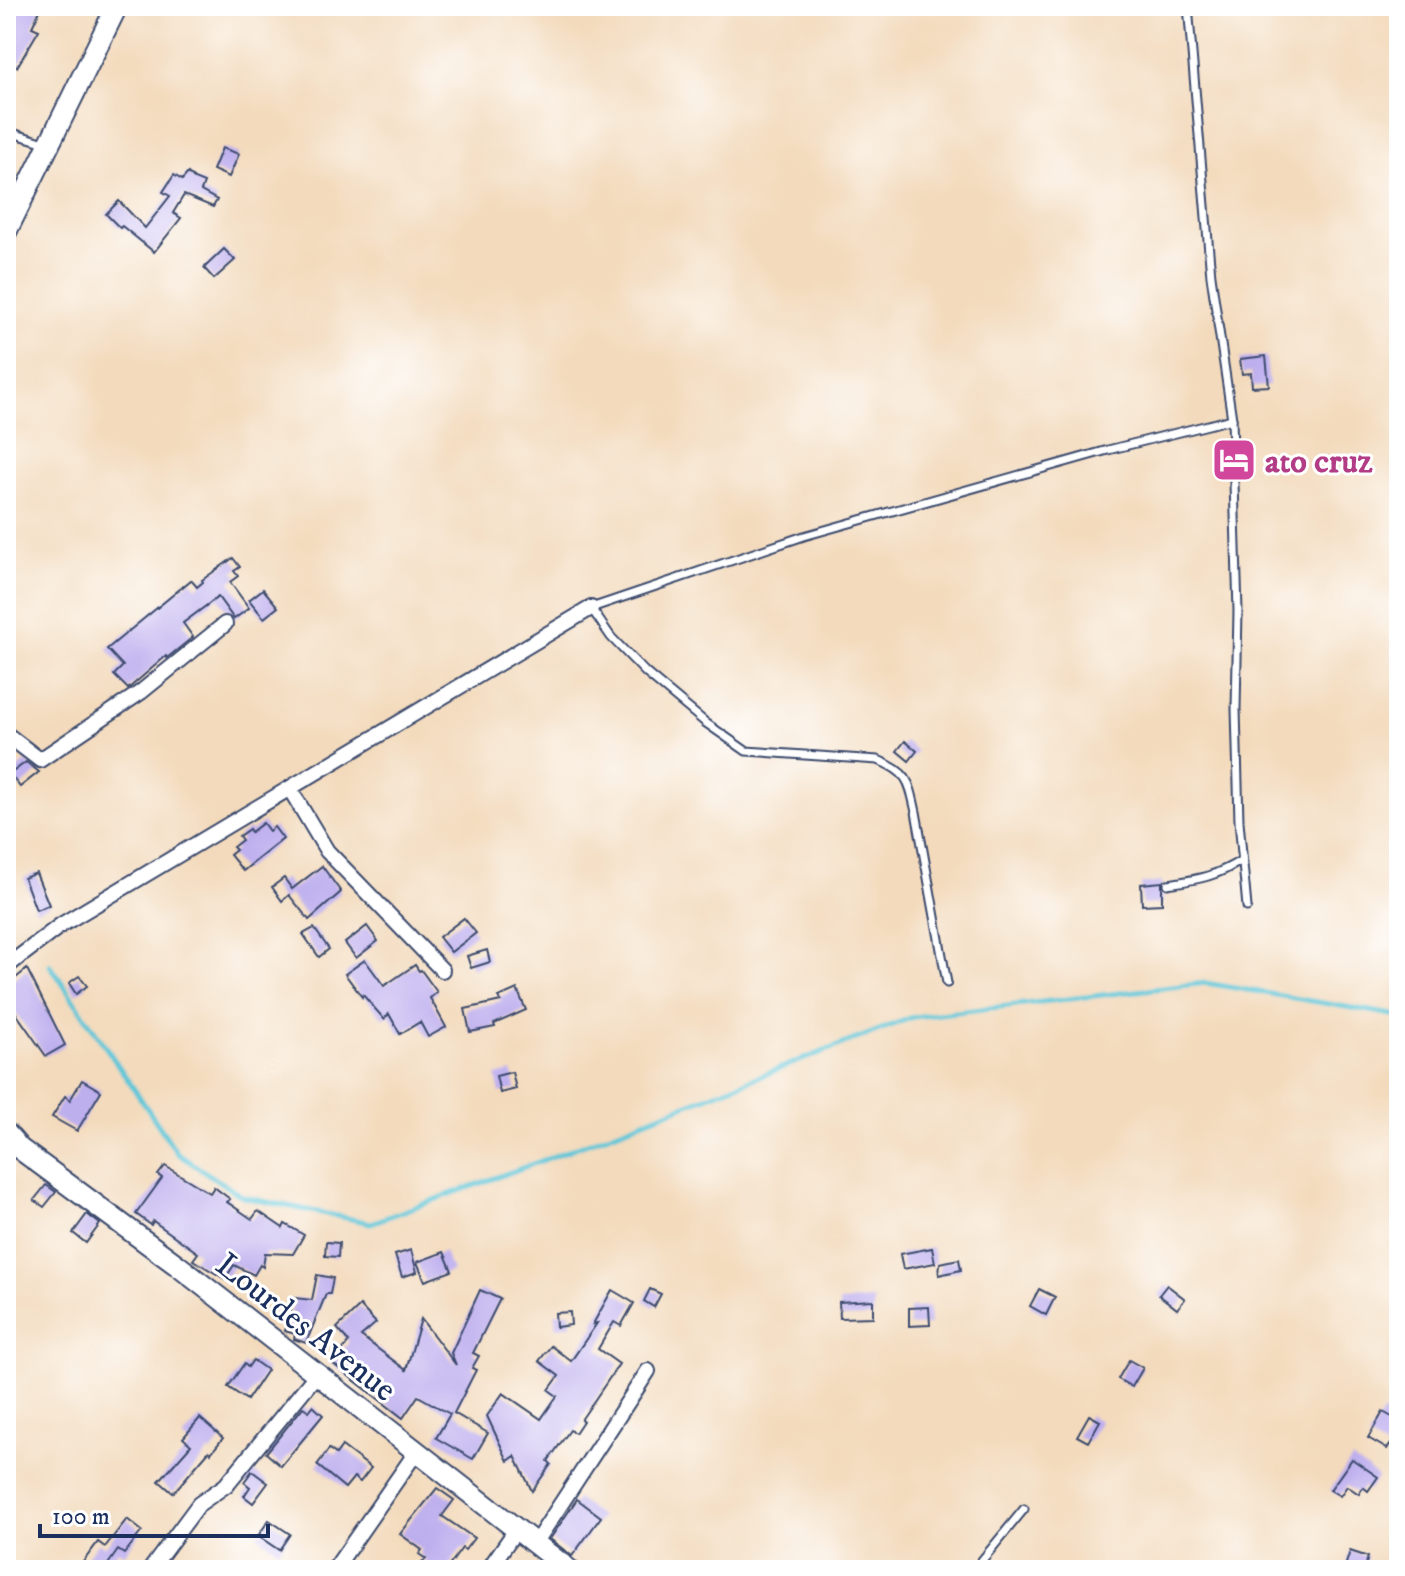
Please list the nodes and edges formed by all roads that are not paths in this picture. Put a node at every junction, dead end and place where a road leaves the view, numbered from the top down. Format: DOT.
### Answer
graph roads {
  1 [pos="117,6"];
  2 [pos="1188,6"];
  3 [pos="6,131"];
  4 [pos="47,144"];
  5 [pos="6,232"];
  6 [pos="1232,419"];
  7 [pos="591,608"];
  8 [pos="225,624"];
  9 [pos="6,734"];
  10 [pos="290,789"];
  11 [pos="1242,860"];
  12 [pos="1168,884"];
  13 [pos="1247,907"];
  14 [pos="6,967"];
  15 [pos="442,970"];
  16 [pos="947,983"];
  17 [pos="6,1133"];
  18 [pos="648,1371"];
  19 [pos="316,1375"];
  20 [pos="417,1451"];
  21 [pos="1024,1509"];
  22 [pos="516,1530"];
  23 [pos="534,1545"];
  24 [pos="150,1570"];
  25 [pos="334,1570"];
  26 [pos="488,1570"];
  27 [pos="569,1570"];
  28 [pos="974,1570"];
  1 -- 4 [label="main road"];
  2 -- 6 [label="lane"];
  3 -- 4 [label="lane"];
  4 -- 5 [label="main road"];
  6 -- 7 [label="lane"];
  6 -- 11 [label="lane"];
  7 -- 10 [label="street"];
  7 -- 16 [label="lane"];
  8 -- 9 [label="street"];
  10 -- 14 [label="street"];
  10 -- 15 [label="street"];
  11 -- 12 [label="lane"];
  11 -- 13 [label="lane"];
  17 -- 19 [label="main road, Lourdes Avenue"];
  18 -- 23 [label="street"];
  19 -- 20 [label="main road, Lourdes Avenue"];
  19 -- 24 [label="street"];
  20 -- 22 [label="main road, Lourdes Avenue"];
  20 -- 25 [label="street"];
  21 -- 28 [label="lane"];
  22 -- 23 [label="main road, Lourdes Avenue"];
  22 -- 26 [label="street"];
  23 -- 27 [label="main road, Lourdes Avenue"];
}
